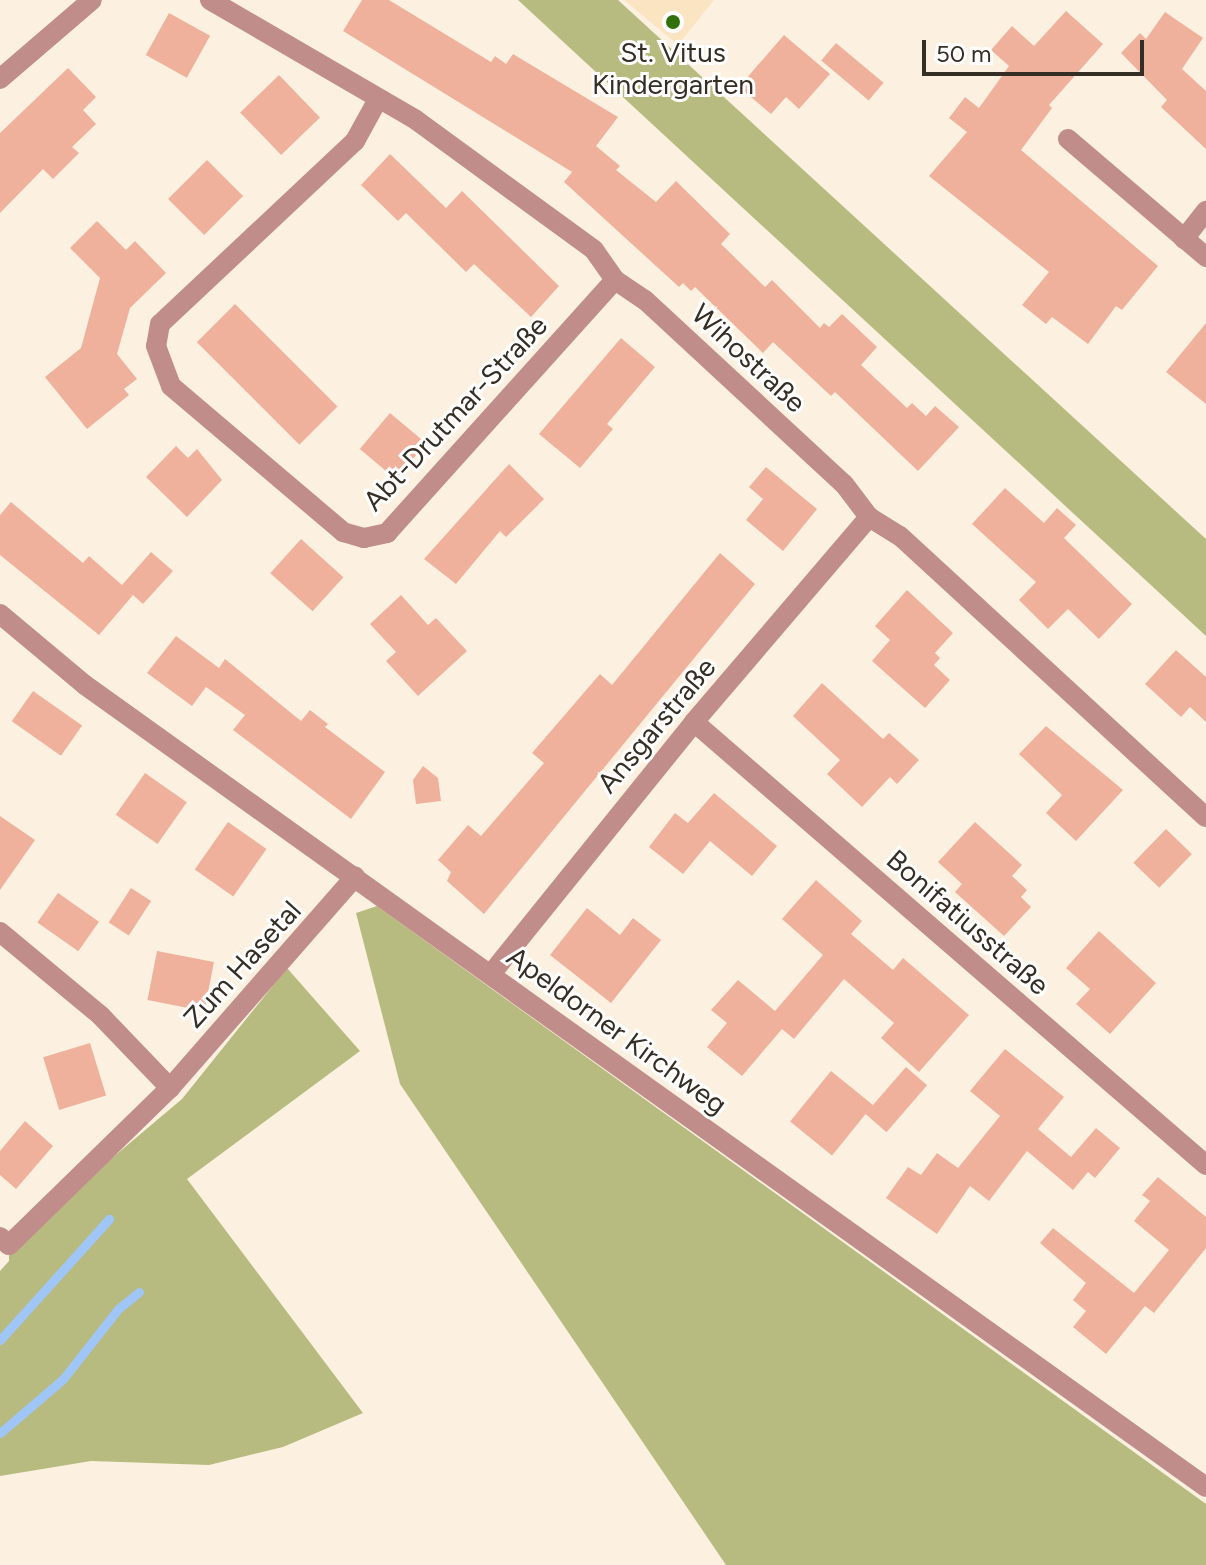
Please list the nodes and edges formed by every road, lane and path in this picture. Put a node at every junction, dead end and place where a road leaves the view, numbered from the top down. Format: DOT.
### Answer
graph roads {
  1 [pos="92,0"];
  2 [pos="210,0"];
  3 [pos="0,79"];
  4 [pos="377,101"];
  5 [pos="1068,139"];
  6 [pos="1206,211"];
  7 [pos="1184,239"];
  8 [pos="1206,257"];
  9 [pos="615,280"];
  10 [pos="869,517"];
  11 [pos="0,614"];
  12 [pos="694,722"];
  13 [pos="1206,817"];
  14 [pos="355,877"];
  15 [pos="0,932"];
  16 [pos="491,974"];
  17 [pos="170,1088"];
  18 [pos="1206,1165"];
  19 [pos="0,1237"];
  20 [pos="1206,1487"];
  1 -- 3 [label="street"];
  2 -- 4 [label="street, Wihostraße"];
  4 -- 9 [label="street, Wihostraße"];
  4 -- 9 [label="street, Abt-Drutmar-Straße"];
  5 -- 7 [label="street"];
  6 -- 7 [label="street"];
  7 -- 8 [label="street"];
  9 -- 10 [label="street, Wihostraße"];
  10 -- 12 [label="street, Ansgarstraße"];
  10 -- 13 [label="street, Wihostraße"];
  11 -- 14 [label="street, Apeldorner Kirchweg"];
  12 -- 16 [label="street, Ansgarstraße"];
  12 -- 18 [label="street, Bonifatiusstraße"];
  14 -- 16 [label="street, Apeldorner Kirchweg"];
  14 -- 17 [label="street, Zum Hasetal"];
  15 -- 17 [label="street"];
  16 -- 20 [label="street, Apeldorner Kirchweg"];
  17 -- 19 [label="street, Zum Hasetal"];
}
